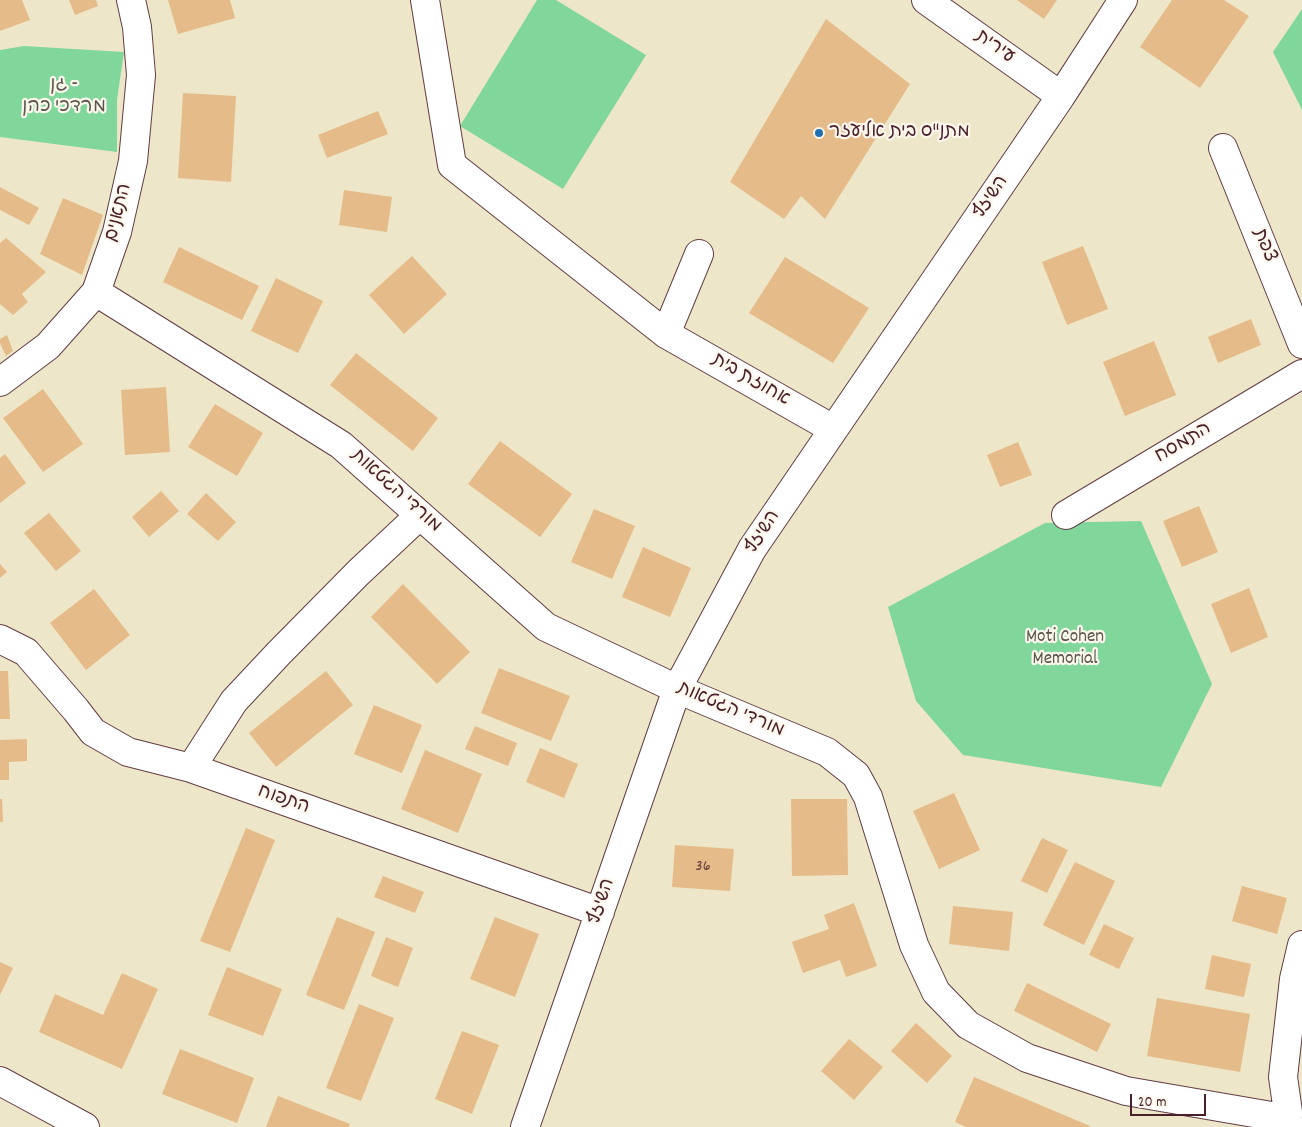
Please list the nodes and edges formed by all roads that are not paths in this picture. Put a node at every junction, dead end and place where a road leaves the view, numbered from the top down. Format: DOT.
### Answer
graph roads {
  1 [pos="131,0"];
  2 [pos="425,0"];
  3 [pos="926,0"];
  4 [pos="1124,0"];
  5 [pos="1061,96"];
  6 [pos="1223,148"];
  7 [pos="699,254"];
  8 [pos="96,292"];
  9 [pos="666,334"];
  10 [pos="1302,344"];
  11 [pos="1302,374"];
  12 [pos="0,382"];
  13 [pos="833,429"];
  14 [pos="420,515"];
  15 [pos="1066,515"];
  16 [pos="0,640"];
  17 [pos="677,689"];
  18 [pos="191,768"];
  19 [pos="600,912"];
  20 [pos="1302,945"];
  21 [pos="1292,1076"];
  22 [pos="0,1081"];
  23 [pos="1291,1123"];
  24 [pos="85,1127"];
  25 [pos="525,1127"];
  1 -- 8 [label="street, התאנים"];
  2 -- 9 [label="street, אחוזת בית"];
  3 -- 5 [label="street, עירית"];
  4 -- 5 [label="street, השיזף"];
  5 -- 13 [label="street, השיזף"];
  6 -- 10 [label="street, צפת"];
  7 -- 9 [label="street"];
  8 -- 12 [label="street, התאנים"];
  8 -- 14 [label="street, מורדי הגטאות"];
  9 -- 13 [label="street, אחוזת בית"];
  11 -- 15 [label="street, התמסח"];
  13 -- 17 [label="street, השיזף"];
  14 -- 17 [label="street, מורדי הגטאות"];
  14 -- 18 [label="street"];
  16 -- 18 [label="street, התפוח"];
  17 -- 19 [label="street, השיזף"];
  17 -- 23 [label="street, מורדי הגטאות"];
  18 -- 19 [label="street, התפוח"];
  19 -- 25 [label="street, השיזף"];
  20 -- 21 [label="street"];
  21 -- 23 [label="street"];
  22 -- 24 [label="street"];
}
